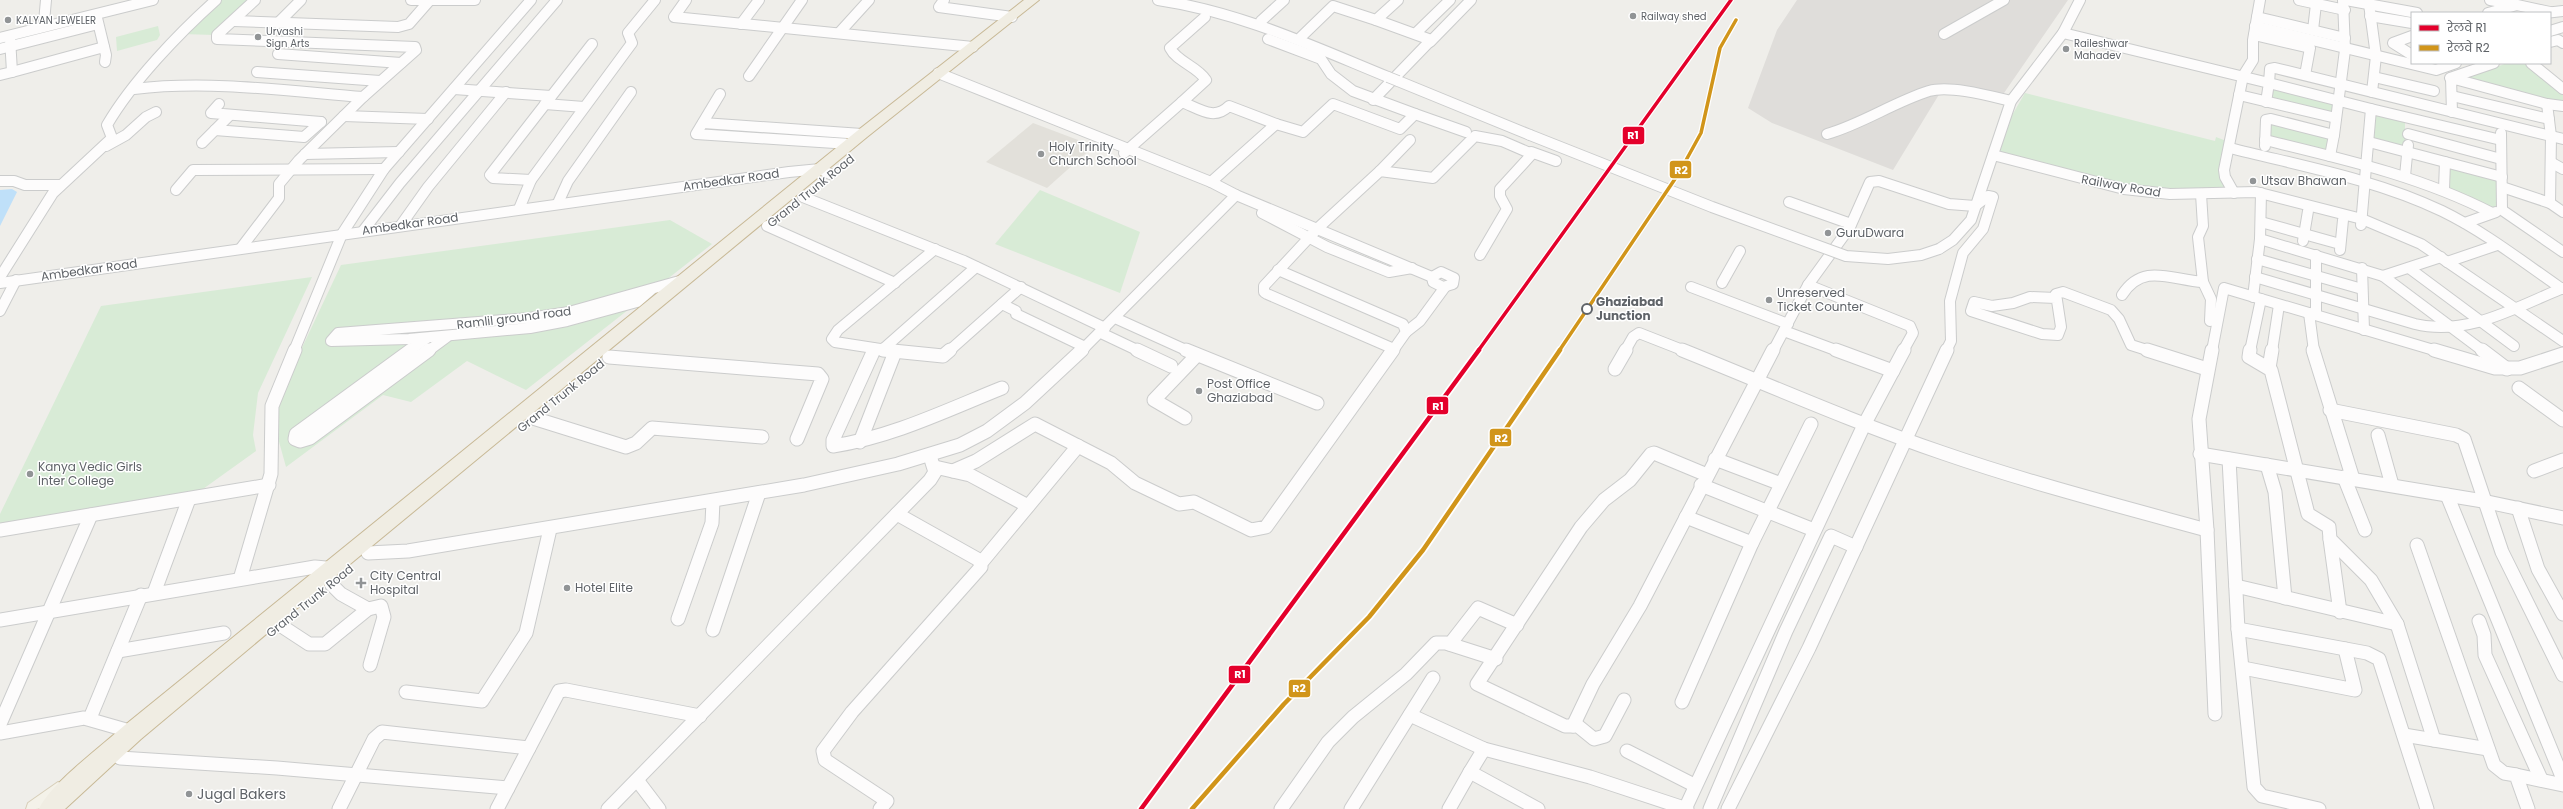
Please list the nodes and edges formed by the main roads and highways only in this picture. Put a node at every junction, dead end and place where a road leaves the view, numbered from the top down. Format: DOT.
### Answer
graph roads {
  1 [pos="1032,0"];
  2 [pos="1040,0"];
  3 [pos="940,78"];
  4 [pos="825,172"];
  5 [pos="714,263"];
  6 [pos="328,578"];
  7 [pos="78,787"];
  8 [pos="58,806"];
  9 [pos="35,809"];
  1 -- 3 [label="highway, Grand Trunk Road"];
  2 -- 3 [label="highway, Grand Trunk Road"];
  3 -- 4 [label="highway, Grand Trunk Road"];
  3 -- 4 [label="highway, Grand Trunk Road"];
  4 -- 5 [label="highway, Grand Trunk Road"];
  4 -- 5 [label="highway, Grand Trunk Road"];
  5 -- 6 [label="highway, Grand Trunk Road"];
  5 -- 6 [label="highway, Grand Trunk Road"];
  6 -- 7 [label="highway, Grand Trunk Road"];
  6 -- 7 [label="highway, Grand Trunk Road"];
  7 -- 8 [label="highway"];
  7 -- 9 [label="main road"];
}
